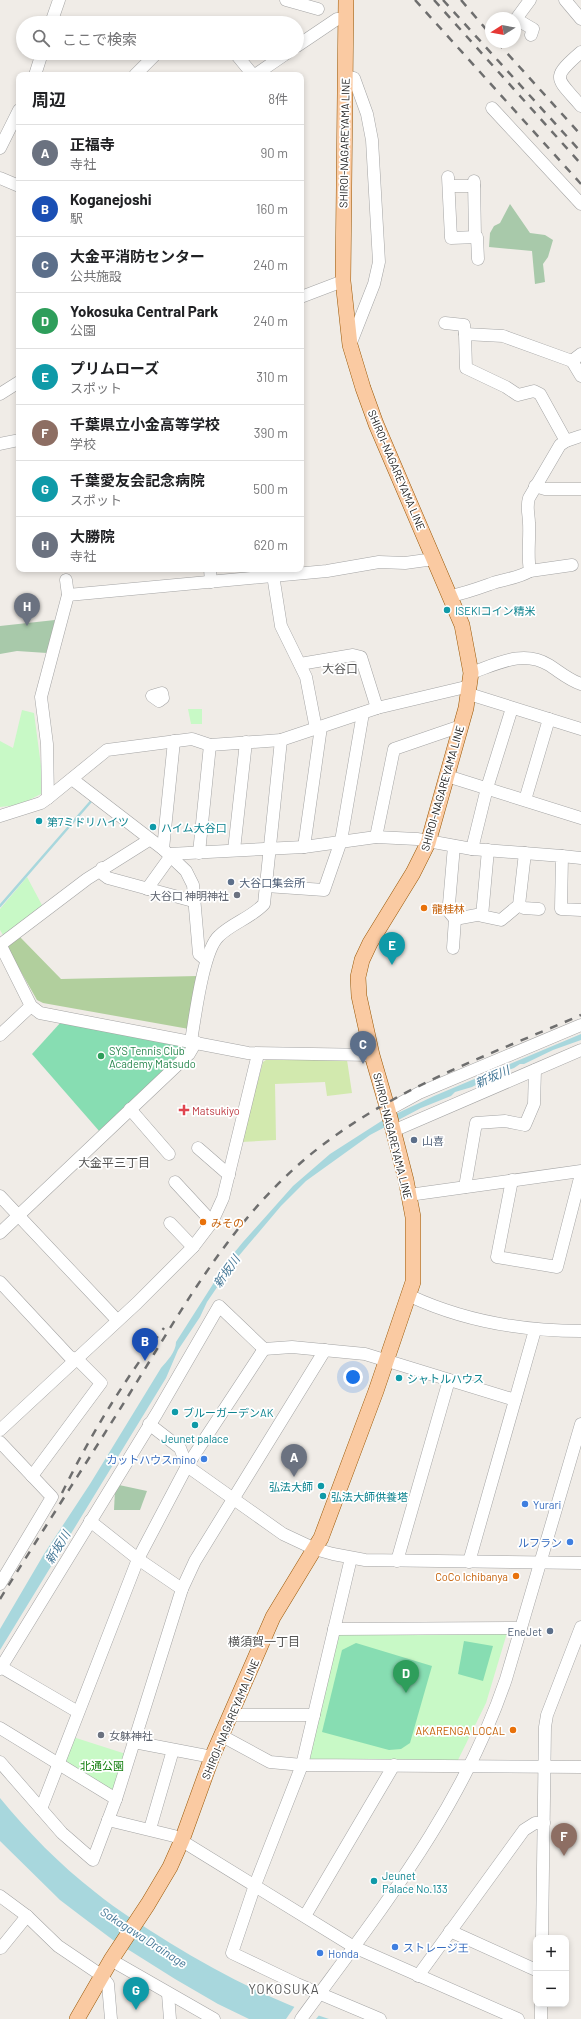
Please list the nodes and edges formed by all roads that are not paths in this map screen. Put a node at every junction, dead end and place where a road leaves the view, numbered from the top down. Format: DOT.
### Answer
graph roads {
  1 [pos="59,0"];
  2 [pos="286,0"];
  3 [pos="346,0"];
  4 [pos="530,0"];
  5 [pos="570,2"];
  6 [pos="318,9"];
  7 [pos="53,16"];
  8 [pos="346,19"];
  9 [pos="581,19"];
  10 [pos="531,35"];
  11 [pos="304,41"];
  12 [pos="581,52"];
  13 [pos="40,60"];
  14 [pos="150,60"];
  15 [pos="240,60"];
  16 [pos="276,60"];
  17 [pos="36,72"];
  18 [pos="138,72"];
  19 [pos="251,72"];
  20 [pos="258,72"];
  21 [pos="345,76"];
  22 [pos="581,106"];
  23 [pos="492,108"];
  24 [pos="16,116"];
  25 [pos="0,148"];
  26 [pos="0,178"];
  27 [pos="16,185"];
  28 [pos="581,204"];
  29 [pos="475,237"];
  30 [pos="478,259"];
  31 [pos="343,282"];
  32 [pos="304,296"];
  33 [pos="446,324"];
  34 [pos="465,334"];
  35 [pos="350,345"];
  36 [pos="576,358"];
  37 [pos="581,376"];
  38 [pos="16,384"];
  39 [pos="0,394"];
  40 [pos="581,436"];
  41 [pos="16,441"];
  42 [pos="566,441"];
  43 [pos="0,444"];
  44 [pos="536,486"];
  45 [pos="581,489"];
  46 [pos="434,559"];
  47 [pos="572,565"];
  48 [pos="530,571"];
  49 [pos="210,572"];
  50 [pos="273,575"];
  51 [pos="66,580"];
  52 [pos="211,582"];
  53 [pos="68,594"];
  54 [pos="450,596"];
  55 [pos="300,664"];
  56 [pos="470,684"];
  57 [pos="581,684"];
  58 [pos="377,708"];
  59 [pos="512,708"];
  60 [pos="362,713"];
  61 [pos="549,719"];
  62 [pos="461,726"];
  63 [pos="319,728"];
  64 [pos="581,729"];
  65 [pos="281,740"];
  66 [pos="174,741"];
  67 [pos="246,742"];
  68 [pos="210,745"];
  69 [pos="447,776"];
  70 [pos="72,778"];
  71 [pos="487,788"];
  72 [pos="48,798"];
  73 [pos="525,800"];
  74 [pos="0,816"];
  75 [pos="581,818"];
  76 [pos="376,837"];
  77 [pos="149,840"];
  78 [pos="341,841"];
  79 [pos="428,842"];
  80 [pos="454,846"];
  81 [pos="304,847"];
  82 [pos="270,849"];
  83 [pos="472,849"];
  84 [pos="234,850"];
  85 [pos="488,850"];
  86 [pos="199,852"];
  87 [pos="167,853"];
  88 [pos="525,853"];
  89 [pos="562,856"];
  90 [pos="581,858"];
  91 [pos="102,868"];
  92 [pos="266,886"];
  93 [pos="147,888"];
  94 [pos="193,901"];
  95 [pos="519,905"];
  96 [pos="539,909"];
  97 [pos="581,910"];
  98 [pos="482,914"];
  99 [pos="455,919"];
  100 [pos="0,945"];
  101 [pos="453,948"];
  102 [pos="206,960"];
  103 [pos="31,1006"];
  104 [pos="581,1025"];
  105 [pos="0,1035"];
  106 [pos="193,1042"];
  107 [pos="581,1050"];
  108 [pos="258,1054"];
  109 [pos="372,1055"];
  110 [pos="535,1070"];
  111 [pos="130,1109"];
  112 [pos="389,1111"];
  113 [pos="393,1129"];
  114 [pos="198,1148"];
  115 [pos="169,1154"];
  116 [pos="581,1172"];
  117 [pos="229,1176"];
  118 [pos="512,1180"];
  119 [pos="175,1182"];
  120 [pos="465,1188"];
  121 [pos="409,1195"];
  122 [pos="0,1196"];
  123 [pos="19,1215"];
  124 [pos="212,1222"];
  125 [pos="170,1223"];
  126 [pos="0,1233"];
  127 [pos="193,1247"];
  128 [pos="0,1282"];
  129 [pos="410,1296"];
  130 [pos="117,1320"];
  131 [pos="535,1330"];
  132 [pos="581,1331"];
  133 [pos="264,1349"];
  134 [pos="325,1350"];
  135 [pos="76,1359"];
  136 [pos="386,1361"];
  137 [pos="449,1380"];
  138 [pos="514,1400"];
  139 [pos="149,1424"];
  140 [pos="581,1424"];
  141 [pos="0,1430"];
  142 [pos="0,1442"];
  143 [pos="187,1466"];
  144 [pos="32,1476"];
  145 [pos="234,1499"];
  146 [pos="90,1521"];
  147 [pos="315,1549"];
  148 [pos="351,1558"];
  149 [pos="138,1559"];
  150 [pos="396,1561"];
  151 [pos="469,1562"];
  152 [pos="540,1562"];
  153 [pos="581,1563"];
  154 [pos="0,1584"];
  155 [pos="182,1589"];
  156 [pos="581,1627"];
  157 [pos="521,1628"];
  158 [pos="334,1629"];
  159 [pos="1,1668"];
  160 [pos="78,1712"];
  161 [pos="230,1715"];
  162 [pos="314,1715"];
  163 [pos="0,1728"];
  164 [pos="222,1736"];
  165 [pos="134,1742"];
  166 [pos="173,1750"];
  167 [pos="212,1757"];
  168 [pos="0,1762"];
  169 [pos="57,1764"];
  170 [pos="302,1765"];
  171 [pos="394,1765"];
  172 [pos="470,1766"];
  173 [pos="544,1766"];
  174 [pos="581,1767"];
  175 [pos="116,1799"];
  176 [pos="41,1809"];
  177 [pos="108,1820"];
  178 [pos="544,1823"];
  179 [pos="150,1829"];
  180 [pos="182,1840"];
  181 [pos="255,1885"];
  182 [pos="0,1896"];
  183 [pos="27,1916"];
  184 [pos="305,1916"];
  185 [pos="450,1931"];
  186 [pos="542,1935"];
  187 [pos="354,1947"];
  188 [pos="0,1948"];
  189 [pos="112,1958"];
  190 [pos="533,1969"];
  191 [pos="101,1976"];
  192 [pos="418,1976"];
  193 [pos="168,1994"];
  194 [pos="318,1995"];
  195 [pos="542,2007"];
  196 [pos="77,2019"];
  197 [pos="111,2019"];
  198 [pos="170,2019"];
  199 [pos="213,2019"];
  200 [pos="301,2019"];
  201 [pos="380,2019"];
  202 [pos="518,2019"];
  203 [pos="541,2019"];
  1 -- 7 [label="street"];
  2 -- 6 [label="street"];
  3 -- 8 [label="main road, SHIROI-NAGAREYAMA LINE"];
  4 -- 10 [label="street"];
  5 -- 9 [label="street"];
  8 -- 11 [label="street"];
  8 -- 21 [label="main road, SHIROI-NAGAREYAMA LINE"];
  12 -- 22 [label="street"];
  13 -- 17 [label="street"];
  14 -- 18 [label="street"];
  15 -- 19 [label="street"];
  16 -- 20 [label="street"];
  21 -- 31 [label="main road, SHIROI-NAGAREYAMA LINE"];
  21 -- 35 [label="street"];
  23 -- 28 [label="street"];
  24 -- 25 [label="street"];
  26 -- 27 [label="street"];
  29 -- 29 [label="street"];
  29 -- 30 [label="street"];
  31 -- 32 [label="street"];
  31 -- 35 [label="main road, SHIROI-NAGAREYAMA LINE"];
  33 -- 34 [label="street"];
  34 -- 36 [label="street"];
  34 -- 42 [label="street"];
  35 -- 46 [label="main road, SHIROI-NAGAREYAMA LINE"];
  36 -- 37 [label="street"];
  38 -- 39 [label="street"];
  40 -- 42 [label="street"];
  41 -- 43 [label="street"];
  42 -- 44 [label="street"];
  44 -- 45 [label="street"];
  44 -- 48 [label="street"];
  46 -- 50 [label="street"];
  46 -- 54 [label="main road, SHIROI-NAGAREYAMA LINE"];
  47 -- 48 [label="street"];
  48 -- 54 [label="street"];
  49 -- 52 [label="street"];
  50 -- 52 [label="street"];
  50 -- 55 [label="street"];
  51 -- 53 [label="street"];
  52 -- 53 [label="street"];
  53 -- 72 [label="street"];
  54 -- 56 [label="main road, SHIROI-NAGAREYAMA LINE"];
  55 -- 58 [label="street"];
  55 -- 63 [label="street"];
  56 -- 57 [label="street"];
  56 -- 58 [label="street"];
  56 -- 59 [label="street"];
  56 -- 62 [label="main road, SHIROI-NAGAREYAMA LINE"];
  58 -- 60 [label="street"];
  59 -- 61 [label="street"];
  59 -- 71 [label="street"];
  60 -- 63 [label="street"];
  60 -- 78 [label="street"];
  61 -- 64 [label="street"];
  61 -- 73 [label="street"];
  62 -- 69 [label="main road, SHIROI-NAGAREYAMA LINE"];
  62 -- 76 [label="street"];
  63 -- 65 [label="street"];
  63 -- 81 [label="street"];
  65 -- 67 [label="street"];
  65 -- 82 [label="street"];
  66 -- 68 [label="street"];
  66 -- 70 [label="street"];
  66 -- 87 [label="street"];
  67 -- 68 [label="street"];
  67 -- 84 [label="street"];
  68 -- 86 [label="street"];
  69 -- 71 [label="street"];
  69 -- 79 [label="main road, SHIROI-NAGAREYAMA LINE"];
  70 -- 72 [label="street"];
  70 -- 77 [label="street"];
  71 -- 73 [label="street"];
  71 -- 83 [label="street"];
  72 -- 74 [label="street"];
  73 -- 75 [label="street"];
  76 -- 78 [label="street"];
  76 -- 79 [label="street"];
  77 -- 87 [label="street"];
  77 -- 91 [label="street"];
  78 -- 81 [label="street"];
  78 -- 92 [label="street"];
  79 -- 80 [label="street"];
  79 -- 109 [label="main road, SHIROI-NAGAREYAMA LINE"];
  80 -- 83 [label="street"];
  80 -- 99 [label="street"];
  81 -- 82 [label="street"];
  82 -- 84 [label="street"];
  82 -- 92 [label="street"];
  83 -- 85 [label="street"];
  84 -- 86 [label="street"];
  85 -- 88 [label="street"];
  85 -- 98 [label="street"];
  86 -- 87 [label="street"];
  87 -- 93 [label="street"];
  87 -- 94 [label="street"];
  88 -- 89 [label="street"];
  88 -- 95 [label="street"];
  89 -- 90 [label="street"];
  89 -- 97 [label="street"];
  91 -- 93 [label="street"];
  91 -- 100 [label="street"];
  92 -- 102 [label="street"];
  93 -- 94 [label="street"];
  94 -- 102 [label="street"];
  95 -- 96 [label="street"];
  95 -- 98 [label="street"];
  98 -- 99 [label="street"];
  99 -- 101 [label="street"];
  100 -- 103 [label="street"];
  102 -- 106 [label="street"];
  103 -- 105 [label="street"];
  103 -- 106 [label="street"];
  104 -- 112 [label="street"];
  106 -- 108 [label="street"];
  106 -- 111 [label="street"];
  107 -- 110 [label="street"];
  108 -- 109 [label="street"];
  108 -- 117 [label="street"];
  109 -- 112 [label="main road, SHIROI-NAGAREYAMA LINE"];
  110 -- 113 [label="street"];
  110 -- 120 [label="street"];
  111 -- 115 [label="street"];
  111 -- 123 [label="street"];
  112 -- 113 [label="main road, SHIROI-NAGAREYAMA LINE"];
  113 -- 121 [label="main road, SHIROI-NAGAREYAMA LINE"];
  114 -- 117 [label="street"];
  116 -- 118 [label="street"];
  116 -- 118 [label="street"];
  117 -- 124 [label="street"];
  118 -- 120 [label="street"];
  119 -- 124 [label="street"];
  120 -- 121 [label="street"];
  121 -- 129 [label="main road, SHIROI-NAGAREYAMA LINE"];
  122 -- 123 [label="street"];
  123 -- 126 [label="street"];
  123 -- 130 [label="street"];
  124 -- 127 [label="street"];
  125 -- 127 [label="street"];
  127 -- 130 [label="street"];
  128 -- 135 [label="street"];
  129 -- 131 [label="street"];
  129 -- 136 [label="main road, SHIROI-NAGAREYAMA LINE"];
  130 -- 135 [label="street"];
  131 -- 132 [label="street"];
  131 -- 138 [label="street"];
  133 -- 134 [label="street"];
  133 -- 139 [label="street"];
  133 -- 143 [label="street"];
  134 -- 136 [label="street"];
  134 -- 145 [label="street"];
  135 -- 141 [label="street"];
  135 -- 144 [label="street"];
  136 -- 137 [label="street"];
  136 -- 147 [label="main road, SHIROI-NAGAREYAMA LINE"];
  137 -- 138 [label="street"];
  137 -- 150 [label="street"];
  138 -- 151 [label="street"];
  139 -- 143 [label="street"];
  139 -- 146 [label="street"];
  140 -- 152 [label="street"];
  142 -- 144 [label="street"];
  143 -- 145 [label="street"];
  143 -- 149 [label="street"];
  144 -- 154 [label="street"];
  145 -- 147 [label="street"];
  145 -- 155 [label="street"];
  146 -- 149 [label="street"];
  146 -- 159 [label="street"];
  147 -- 148 [label="street"];
  147 -- 161 [label="main road, SHIROI-NAGAREYAMA LINE"];
  148 -- 150 [label="street"];
  148 -- 158 [label="street"];
  149 -- 155 [label="street"];
  149 -- 160 [label="street"];
  150 -- 151 [label="street"];
  151 -- 152 [label="street"];
  152 -- 153 [label="street"];
  152 -- 157 [label="street"];
  155 -- 165 [label="street"];
  156 -- 173 [label="street"];
  157 -- 158 [label="street"];
  157 -- 172 [label="street"];
  158 -- 162 [label="street"];
  159 -- 160 [label="street"];
  160 -- 169 [label="street"];
  161 -- 162 [label="street"];
  161 -- 164 [label="main road, SHIROI-NAGAREYAMA LINE"];
  162 -- 170 [label="street"];
  163 -- 169 [label="street"];
  164 -- 167 [label="main road, SHIROI-NAGAREYAMA LINE"];
  164 -- 170 [label="street"];
  165 -- 166 [label="street"];
  165 -- 175 [label="street"];
  166 -- 167 [label="street"];
  166 -- 179 [label="street"];
  167 -- 180 [label="main road, SHIROI-NAGAREYAMA LINE"];
  168 -- 176 [label="street"];
  169 -- 175 [label="street"];
  169 -- 176 [label="street"];
  170 -- 171 [label="street"];
  170 -- 181 [label="street"];
  171 -- 172 [label="street"];
  171 -- 184 [label="street"];
  172 -- 173 [label="street"];
  172 -- 187 [label="street"];
  173 -- 174 [label="street"];
  173 -- 178 [label="street"];
  175 -- 177 [label="street"];
  176 -- 177 [label="street"];
  177 -- 179 [label="street"];
  178 -- 185 [label="street"];
  178 -- 186 [label="street"];
  179 -- 180 [label="street"];
  180 -- 181 [label="street"];
  180 -- 189 [label="main road, SHIROI-NAGAREYAMA LINE"];
  181 -- 184 [label="street"];
  181 -- 194 [label="street"];
  182 -- 183 [label="street"];
  183 -- 188 [label="street"];
  183 -- 191 [label="street"];
  184 -- 187 [label="street"];
  185 -- 190 [label="street"];
  185 -- 192 [label="street"];
  187 -- 192 [label="street"];
  187 -- 194 [label="street"];
  189 -- 191 [label="main road"];
  189 -- 193 [label="street"];
  191 -- 196 [label="main road"];
  191 -- 197 [label="street"];
  192 -- 202 [label="street"];
  193 -- 198 [label="street"];
  193 -- 199 [label="street"];
  194 -- 200 [label="street"];
  194 -- 201 [label="street"];
  195 -- 203 [label="street"];
}
